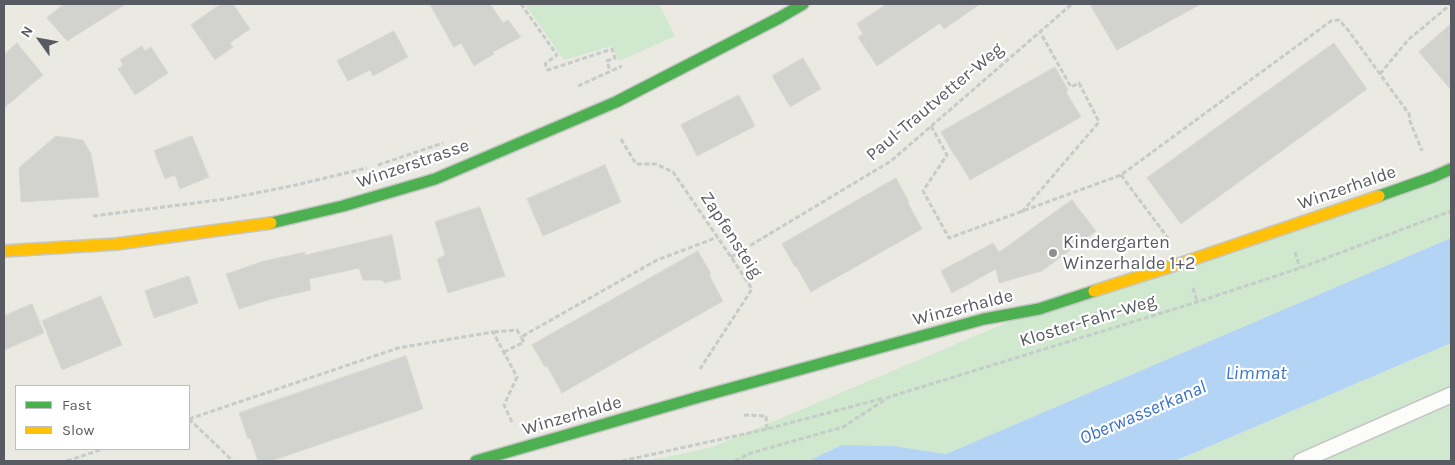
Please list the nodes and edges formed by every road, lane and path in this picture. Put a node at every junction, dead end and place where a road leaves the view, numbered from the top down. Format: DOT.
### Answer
graph roads {
  1 [pos="521,4"];
  2 [pos="802,4"];
  3 [pos="1072,4"];
  4 [pos="1451,4"];
  5 [pos="1040,32"];
  6 [pos="626,64"];
  7 [pos="610,71"];
  8 [pos="1380,74"];
  9 [pos="578,86"];
  10 [pos="931,126"];
  11 [pos="621,139"];
  12 [pos="445,143"];
  13 [pos="1451,169"];
  14 [pos="1120,176"];
  15 [pos="1433,177"];
  16 [pos="1451,211"];
  17 [pos="1021,212"];
  18 [pos="88,216"];
  19 [pos="718,237"];
  20 [pos="4,251"];
  21 [pos="732,256"];
  22 [pos="1185,262"];
  23 [pos="494,332"];
  24 [pos="521,337"];
  25 [pos="504,352"];
  26 [pos="1451,395"];
  27 [pos="700,397"];
  28 [pos="889,397"];
  29 [pos="190,419"];
  30 [pos="190,420"];
  31 [pos="524,447"];
  32 [pos="100,450"];
  33 [pos="67,461"];
  34 [pos="233,461"];
  35 [pos="476,461"];
  36 [pos="622,461"];
  37 [pos="736,461"];
  38 [pos="1301,461"];
  1 -- 7 [label="path"];
  2 -- 20 [label="street, Winzerstrasse"];
  3 -- 5 [label="path, Paul-Trautvetter-Weg"];
  4 -- 8 [label="path"];
  5 -- 10 [label="path, Paul-Trautvetter-Weg"];
  5 -- 17 [label="path"];
  6 -- 7 [label="path"];
  7 -- 9 [label="path"];
  8 -- 14 [label="path"];
  8 -- 15 [label="path"];
  10 -- 17 [label="path"];
  10 -- 21 [label="path, Paul-Trautvetter-Weg"];
  11 -- 19 [label="path, Zapfensteig"];
  12 -- 18 [label="path"];
  13 -- 15 [label="street, Winzerhalde"];
  14 -- 17 [label="path"];
  14 -- 22 [label="path"];
  15 -- 22 [label="street, Winzerhalde"];
  16 -- 28 [label="path, Kloster-Fahr-Weg"];
  19 -- 21 [label="path, Zapfensteig"];
  19 -- 24 [label="path"];
  21 -- 27 [label="path, Zapfensteig"];
  22 -- 27 [label="street, Winzerhalde"];
  23 -- 24 [label="path"];
  23 -- 25 [label="path"];
  23 -- 29 [label="path"];
  24 -- 25 [label="path"];
  25 -- 31 [label="path"];
  26 -- 38 [label="lane"];
  27 -- 31 [label="street, Winzerhalde"];
  28 -- 36 [label="path"];
  28 -- 37 [label="path, Kloster-Fahr-Weg"];
  30 -- 34 [label="path"];
  31 -- 35 [label="street, Winzerhalde"];
  32 -- 33 [label="path"];
}
